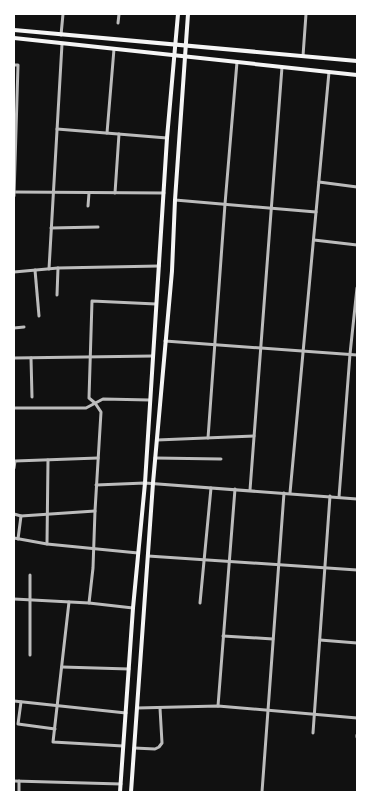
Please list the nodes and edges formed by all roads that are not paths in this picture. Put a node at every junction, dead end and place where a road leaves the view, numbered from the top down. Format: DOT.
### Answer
graph roads {
  1 [pos="63,14"];
  2 [pos="119,14"];
  3 [pos="178,14"];
  4 [pos="188,14"];
  5 [pos="306,14"];
  6 [pos="118,23"];
  7 [pos="14,30"];
  8 [pos="61,35"];
  9 [pos="14,38"];
  10 [pos="62,44"];
  11 [pos="176,45"];
  12 [pos="186,46"];
  13 [pos="114,49"];
  14 [pos="175,55"];
  15 [pos="185,56"];
  16 [pos="303,56"];
  17 [pos="357,61"];
  18 [pos="236,62"];
  19 [pos="14,65"];
  20 [pos="282,67"];
  21 [pos="329,72"];
  22 [pos="357,74"];
  23 [pos="57,129"];
  24 [pos="107,133"];
  25 [pos="119,134"];
  26 [pos="167,138"];
  27 [pos="319,182"];
  28 [pos="357,187"];
  29 [pos="14,192"];
  30 [pos="53,192"];
  31 [pos="89,192"];
  32 [pos="115,193"];
  33 [pos="164,193"];
  34 [pos="14,196"];
  35 [pos="175,200"];
  36 [pos="225,204"];
  37 [pos="88,206"];
  38 [pos="271,208"];
  39 [pos="316,212"];
  40 [pos="98,227"];
  41 [pos="51,228"];
  42 [pos="314,240"];
  43 [pos="357,245"];
  44 [pos="159,266"];
  45 [pos="58,268"];
  46 [pos="49,269"];
  47 [pos="35,270"];
  48 [pos="14,272"];
  49 [pos="357,288"];
  50 [pos="57,295"];
  51 [pos="156,304"];
  52 [pos="39,316"];
  53 [pos="24,327"];
  54 [pos="14,328"];
  55 [pos="165,341"];
  56 [pos="215,344"];
  57 [pos="260,348"];
  58 [pos="304,351"];
  59 [pos="350,354"];
  60 [pos="357,355"];
  61 [pos="153,356"];
  62 [pos="14,358"];
  63 [pos="31,358"];
  64 [pos="91,358"];
  65 [pos="32,397"];
  66 [pos="150,400"];
  67 [pos="96,403"];
  68 [pos="14,408"];
  69 [pos="254,436"];
  70 [pos="208,438"];
  71 [pos="157,440"];
  72 [pos="98,458"];
  73 [pos="155,458"];
  74 [pos="221,459"];
  75 [pos="48,460"];
  76 [pos="14,468"];
  77 [pos="145,483"];
  78 [pos="153,483"];
  79 [pos="96,485"];
  80 [pos="211,488"];
  81 [pos="234,489"];
  82 [pos="250,490"];
  83 [pos="284,493"];
  84 [pos="290,493"];
  85 [pos="330,496"];
  86 [pos="339,497"];
  87 [pos="357,499"];
  88 [pos="95,511"];
  89 [pos="14,514"];
  90 [pos="48,514"];
  91 [pos="21,516"];
  92 [pos="16,538"];
  93 [pos="47,544"];
  94 [pos="94,549"];
  95 [pos="138,553"];
  96 [pos="148,556"];
  97 [pos="204,560"];
  98 [pos="229,561"];
  99 [pos="278,564"];
  100 [pos="325,568"];
  101 [pos="357,570"];
  102 [pos="30,575"];
  103 [pos="14,599"];
  104 [pos="29,599"];
  105 [pos="69,602"];
  106 [pos="89,603"];
  107 [pos="200,603"];
  108 [pos="132,608"];
  109 [pos="223,636"];
  110 [pos="273,638"];
  111 [pos="320,640"];
  112 [pos="357,644"];
  113 [pos="30,655"];
  114 [pos="62,667"];
  115 [pos="129,669"];
  116 [pos="14,701"];
  117 [pos="21,702"];
  118 [pos="58,706"];
  119 [pos="218,706"];
  120 [pos="137,708"];
  121 [pos="160,708"];
  122 [pos="268,710"];
  123 [pos="126,713"];
  124 [pos="314,715"];
  125 [pos="357,718"];
  126 [pos="55,729"];
  127 [pos="313,733"];
  128 [pos="123,746"];
  129 [pos="134,748"];
  130 [pos="14,781"];
  131 [pos="19,781"];
  132 [pos="121,784"];
  133 [pos="19,792"];
  134 [pos="120,792"];
  135 [pos="131,792"];
  136 [pos="262,792"];
  1 -- 8 [label="street"];
  2 -- 6 [label="street"];
  3 -- 11 [label="main road"];
  4 -- 12 [label="main road"];
  5 -- 16 [label="street"];
  7 -- 8 [label="main road"];
  8 -- 11 [label="main road"];
  9 -- 10 [label="main road"];
  10 -- 13 [label="main road"];
  10 -- 23 [label="street"];
  11 -- 12 [label="main road"];
  11 -- 14 [label="main road"];
  12 -- 15 [label="main road"];
  12 -- 16 [label="main road"];
  13 -- 14 [label="main road"];
  13 -- 24 [label="street"];
  14 -- 15 [label="main road"];
  14 -- 26 [label="main road"];
  15 -- 18 [label="main road"];
  15 -- 35 [label="main road"];
  16 -- 17 [label="main road"];
  18 -- 20 [label="main road"];
  18 -- 36 [label="street"];
  19 -- 29 [label="street"];
  20 -- 21 [label="main road"];
  20 -- 38 [label="street"];
  21 -- 22 [label="main road"];
  21 -- 27 [label="street"];
  23 -- 24 [label="street"];
  23 -- 30 [label="street"];
  24 -- 25 [label="street"];
  25 -- 26 [label="street"];
  25 -- 32 [label="street"];
  26 -- 33 [label="main road"];
  27 -- 28 [label="street"];
  27 -- 39 [label="street"];
  29 -- 30 [label="street"];
  29 -- 34 [label="street"];
  30 -- 31 [label="street"];
  30 -- 41 [label="street"];
  31 -- 32 [label="street"];
  31 -- 37 [label="street"];
  32 -- 33 [label="street"];
  33 -- 44 [label="main road"];
  35 -- 36 [label="street"];
  35 -- 55 [label="main road"];
  36 -- 38 [label="street"];
  36 -- 56 [label="street"];
  38 -- 39 [label="street"];
  38 -- 57 [label="street"];
  39 -- 42 [label="street"];
  40 -- 41 [label="street"];
  41 -- 46 [label="street"];
  42 -- 43 [label="street"];
  42 -- 58 [label="street"];
  44 -- 45 [label="street"];
  44 -- 51 [label="main road"];
  45 -- 46 [label="street"];
  45 -- 50 [label="street"];
  46 -- 47 [label="street"];
  47 -- 48 [label="street"];
  47 -- 52 [label="street"];
  49 -- 59 [label="street"];
  51 -- 61 [label="main road"];
  51 -- 64 [label="street"];
  53 -- 54 [label="street"];
  55 -- 56 [label="street"];
  55 -- 71 [label="main road"];
  56 -- 57 [label="street"];
  56 -- 70 [label="street"];
  57 -- 58 [label="street"];
  57 -- 69 [label="street"];
  58 -- 59 [label="street"];
  58 -- 84 [label="street"];
  59 -- 60 [label="street"];
  59 -- 86 [label="street"];
  61 -- 64 [label="street"];
  61 -- 66 [label="main road"];
  62 -- 63 [label="street"];
  63 -- 64 [label="street"];
  63 -- 65 [label="street"];
  64 -- 67 [label="street"];
  66 -- 67 [label="street"];
  66 -- 77 [label="main road"];
  67 -- 68 [label="street"];
  67 -- 72 [label="street"];
  69 -- 70 [label="street"];
  69 -- 82 [label="street"];
  70 -- 71 [label="street"];
  71 -- 73 [label="main road"];
  72 -- 75 [label="street"];
  72 -- 79 [label="street"];
  73 -- 74 [label="street"];
  73 -- 78 [label="main road"];
  75 -- 76 [label="street"];
  75 -- 90 [label="street"];
  77 -- 78 [label="street"];
  77 -- 79 [label="street"];
  77 -- 95 [label="main road"];
  78 -- 80 [label="street"];
  78 -- 96 [label="main road"];
  79 -- 88 [label="street"];
  80 -- 81 [label="street"];
  80 -- 97 [label="street"];
  81 -- 82 [label="street"];
  81 -- 98 [label="street"];
  82 -- 83 [label="street"];
  83 -- 84 [label="street"];
  83 -- 99 [label="street"];
  84 -- 85 [label="street"];
  85 -- 86 [label="street"];
  85 -- 100 [label="street"];
  86 -- 87 [label="street"];
  88 -- 90 [label="street"];
  88 -- 94 [label="street"];
  89 -- 91 [label="street"];
  90 -- 91 [label="street"];
  90 -- 93 [label="street"];
  91 -- 92 [label="street"];
  92 -- 93 [label="street"];
  93 -- 94 [label="street"];
  94 -- 95 [label="street"];
  94 -- 106 [label="street"];
  95 -- 108 [label="main road"];
  96 -- 97 [label="street"];
  96 -- 120 [label="main road"];
  97 -- 98 [label="street"];
  97 -- 107 [label="street"];
  98 -- 99 [label="street"];
  98 -- 109 [label="street"];
  99 -- 100 [label="street"];
  99 -- 110 [label="street"];
  100 -- 101 [label="street"];
  100 -- 111 [label="street"];
  102 -- 104 [label="street"];
  103 -- 104 [label="street"];
  104 -- 105 [label="street"];
  104 -- 113 [label="street"];
  105 -- 106 [label="street"];
  105 -- 114 [label="street"];
  106 -- 108 [label="street"];
  108 -- 115 [label="main road"];
  109 -- 110 [label="street"];
  109 -- 119 [label="street"];
  110 -- 122 [label="street"];
  111 -- 112 [label="street"];
  111 -- 124 [label="street"];
  114 -- 115 [label="street"];
  114 -- 118 [label="street"];
  115 -- 123 [label="main road"];
  116 -- 117 [label="street"];
  117 -- 118 [label="street"];
  117 -- 126 [label="street"];
  118 -- 123 [label="street"];
  118 -- 126 [label="street"];
  119 -- 121 [label="street"];
  119 -- 122 [label="street"];
  120 -- 121 [label="street"];
  120 -- 129 [label="main road"];
  121 -- 129 [label="street"];
  122 -- 124 [label="street"];
  122 -- 136 [label="street"];
  123 -- 128 [label="main road"];
  124 -- 125 [label="street"];
  124 -- 127 [label="street"];
  126 -- 128 [label="street"];
  128 -- 132 [label="main road"];
  129 -- 135 [label="main road"];
  130 -- 131 [label="street"];
  131 -- 132 [label="street"];
  131 -- 133 [label="street"];
  132 -- 134 [label="main road"];
}
